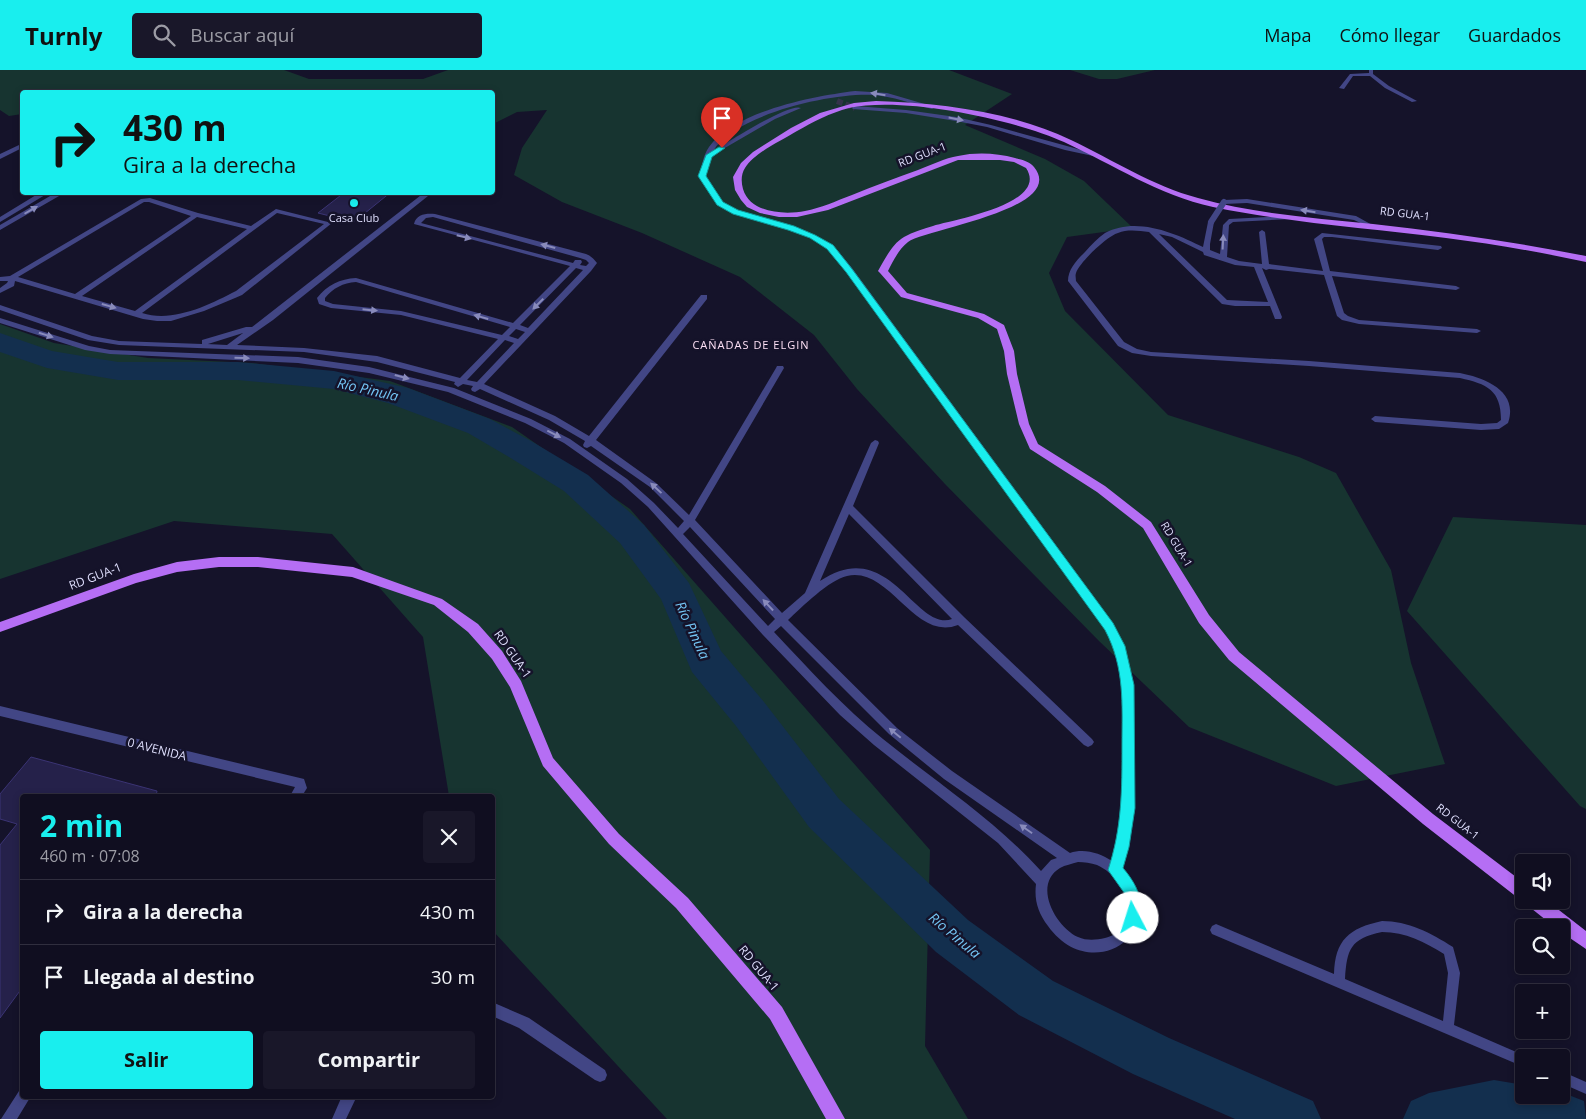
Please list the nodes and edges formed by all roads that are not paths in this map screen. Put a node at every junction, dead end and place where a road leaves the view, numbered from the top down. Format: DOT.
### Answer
graph roads {
  1 [pos="1371,72"];
  2 [pos="1342,88"];
  3 [pos="852,93"];
  4 [pos="837,101"];
  5 [pos="1414,101"];
  6 [pos="860,106"];
  7 [pos="938,108"];
  8 [pos="20,147"];
  9 [pos="1094,154"];
  10 [pos="709,156"];
  11 [pos="0,157"];
  12 [pos="43,195"];
  13 [pos="58,195"];
  14 [pos="426,195"];
  15 [pos="196,215"];
  16 [pos="1300,218"];
  17 [pos="0,220"];
  18 [pos="1372,226"];
  19 [pos="0,228"];
  20 [pos="251,228"];
  21 [pos="1150,229"];
  22 [pos="1262,232"];
  23 [pos="1438,248"];
  24 [pos="1207,253"];
  25 [pos="583,256"];
  26 [pos="1223,258"];
  27 [pos="1586,259"];
  28 [pos="576,265"];
  29 [pos="1262,267"];
  30 [pos="588,269"];
  31 [pos="1327,273"];
  32 [pos="12,278"];
  33 [pos="0,280"];
  34 [pos="1456,288"];
  35 [pos="0,290"];
  36 [pos="76,297"];
  37 [pos="704,297"];
  38 [pos="1272,304"];
  39 [pos="0,307"];
  40 [pos="136,314"];
  41 [pos="1278,317"];
  42 [pos="0,320"];
  43 [pos="262,325"];
  44 [pos="515,326"];
  45 [pos="528,330"];
  46 [pos="1477,331"];
  47 [pos="504,337"];
  48 [pos="518,341"];
  49 [pos="193,345"];
  50 [pos="230,346"];
  51 [pos="215,357"];
  52 [pos="780,368"];
  53 [pos="461,381"];
  54 [pos="478,385"];
  55 [pos="452,390"];
  56 [pos="468,397"];
  57 [pos="1375,419"];
  58 [pos="591,441"];
  59 [pos="875,443"];
  60 [pos="581,451"];
  61 [pos="848,506"];
  62 [pos="690,521"];
  63 [pos="678,534"];
  64 [pos="810,595"];
  65 [pos="782,620"];
  66 [pos="960,620"];
  67 [pos="0,627"];
  68 [pos="766,632"];
  69 [pos="0,711"];
  70 [pos="1088,742"];
  71 [pos="297,794"];
  72 [pos="1066,858"];
  73 [pos="1115,870"];
  74 [pos="1042,881"];
  75 [pos="1515,886"];
  76 [pos="1545,909"];
  77 [pos="1216,930"];
  78 [pos="1586,941"];
  79 [pos="1339,982"];
  80 [pos="495,1010"];
  81 [pos="1448,1029"];
  82 [pos="1515,1057"];
  83 [pos="600,1075"];
  84 [pos="1570,1081"];
  85 [pos="1586,1088"];
  86 [pos="22,1099"];
  87 [pos="349,1099"];
  88 [pos="0,1116"];
  89 [pos="8,1119"];
  90 [pos="339,1119"];
  91 [pos="836,1119"];
  1 -- 2 [label="lane"];
  1 -- 5 [label="lane"];
  3 -- 6 [label="street"];
  7 -- 3 [label="street, one-way"];
  3 -- 10 [label="street"];
  4 -- 10 [label="street"];
  6 -- 7 [label="main road, RD GUA-1"];
  6 -- 9 [label="street, one-way"];
  6 -- 75 [label="main road, RD GUA-1"];
  7 -- 9 [label="main road, RD GUA-1"];
  8 -- 11 [label="street"];
  9 -- 16 [label="main road, RD GUA-1"];
  10 -- 73 [label="street"];
  12 -- 17 [label="street"];
  19 -- 13 [label="street, one-way"];
  14 -- 43 [label="street"];
  15 -- 20 [label="street"];
  15 -- 32 [label="street"];
  15 -- 36 [label="street"];
  16 -- 18 [label="main road, RD GUA-1"];
  26 -- 16 [label="street, one-way"];
  18 -- 24 [label="street, one-way, bridge"];
  18 -- 27 [label="main road, RD GUA-1"];
  20 -- 40 [label="street"];
  20 -- 40 [label="street"];
  21 -- 24 [label="street"];
  21 -- 38 [label="street"];
  21 -- 57 [label="street"];
  22 -- 29 [label="street"];
  23 -- 31 [label="street"];
  24 -- 26 [label="street"];
  25 -- 28 [label="street"];
  25 -- 28 [label="street, one-way"];
  25 -- 30 [label="street"];
  26 -- 29 [label="street"];
  28 -- 30 [label="street"];
  28 -- 44 [label="street, one-way"];
  29 -- 31 [label="street"];
  29 -- 38 [label="street"];
  30 -- 45 [label="street"];
  31 -- 34 [label="street"];
  31 -- 46 [label="street"];
  32 -- 33 [label="street"];
  32 -- 35 [label="street"];
  32 -- 36 [label="street"];
  36 -- 40 [label="street, one-way"];
  37 -- 58 [label="street"];
  38 -- 41 [label="street"];
  39 -- 49 [label="street"];
  42 -- 51 [label="street, one-way"];
  43 -- 49 [label="street"];
  43 -- 50 [label="street"];
  44 -- 45 [label="street"];
  44 -- 47 [label="street"];
  44 -- 47 [label="street, one-way"];
  45 -- 48 [label="street"];
  47 -- 48 [label="street"];
  47 -- 53 [label="street"];
  48 -- 54 [label="street"];
  49 -- 50 [label="street"];
  50 -- 51 [label="street"];
  50 -- 53 [label="street"];
  51 -- 55 [label="street, one-way"];
  52 -- 62 [label="street"];
  53 -- 54 [label="street"];
  53 -- 55 [label="street"];
  54 -- 56 [label="street"];
  54 -- 58 [label="street"];
  55 -- 56 [label="street"];
  56 -- 60 [label="street, one-way"];
  58 -- 60 [label="street"];
  62 -- 58 [label="street, one-way"];
  59 -- 61 [label="street"];
  60 -- 63 [label="street"];
  61 -- 64 [label="street"];
  61 -- 66 [label="street"];
  62 -- 63 [label="street"];
  65 -- 62 [label="street, one-way"];
  63 -- 68 [label="street"];
  64 -- 65 [label="street"];
  64 -- 66 [label="street"];
  65 -- 68 [label="street"];
  72 -- 65 [label="street, one-way"];
  66 -- 70 [label="street"];
  67 -- 91 [label="main road, RD GUA-1"];
  68 -- 74 [label="street"];
  69 -- 71 [label="street, 0 AVENIDA"];
  72 -- 73 [label="street"];
  72 -- 74 [label="street"];
  73 -- 74 [label="street"];
  76 -- 78 [label="main road"];
  77 -- 79 [label="lane"];
  79 -- 81 [label="lane"];
  79 -- 81 [label="lane"];
  80 -- 83 [label="street"];
  81 -- 82 [label="lane"];
  84 -- 85 [label="lane"];
  86 -- 89 [label="street"];
  87 -- 90 [label="street"];
  88 -- 89 [label="street"];
}
